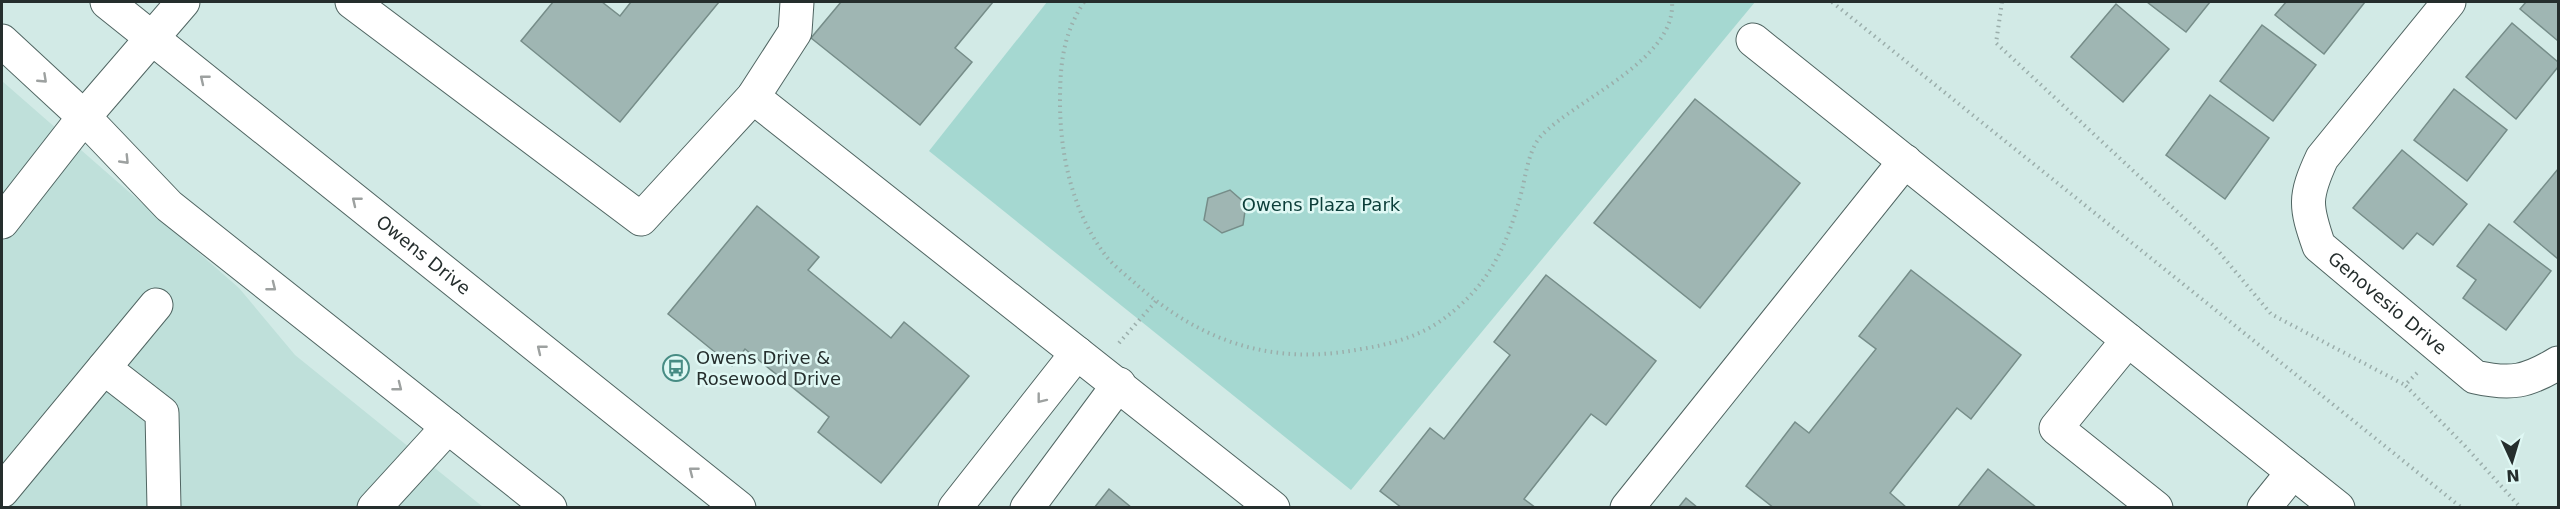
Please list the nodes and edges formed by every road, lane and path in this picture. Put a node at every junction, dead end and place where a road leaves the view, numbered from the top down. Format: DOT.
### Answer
graph roads {
  1 [pos="107,2"];
  2 [pos="183,2"];
  3 [pos="352,2"];
  4 [pos="796,2"];
  5 [pos="1084,2"];
  6 [pos="1672,2"];
  7 [pos="1832,2"];
  8 [pos="2002,2"];
  9 [pos="2449,2"];
  10 [pos="153,38"];
  11 [pos="1753,40"];
  12 [pos="2,41"];
  13 [pos="753,97"];
  14 [pos="84,117"];
  15 [pos="1905,161"];
  16 [pos="2,222"];
  17 [pos="1156,301"];
  18 [pos="156,305"];
  19 [pos="2128,340"];
  20 [pos="2441,349"];
  21 [pos="2559,363"];
  22 [pos="104,368"];
  23 [pos="1097,368"];
  24 [pos="2405,385"];
  25 [pos="448,427"];
  26 [pos="2293,472"];
  27 [pos="2,491"];
  28 [pos="164,507"];
  29 [pos="374,507"];
  30 [pos="550,507"];
  31 [pos="739,507"];
  32 [pos="956,507"];
  33 [pos="1027,507"];
  34 [pos="1273,507"];
  35 [pos="1627,507"];
  36 [pos="2156,507"];
  37 [pos="2264,507"];
  38 [pos="2338,507"];
  39 [pos="2462,507"];
  40 [pos="2521,507"];
  1 -- 10 [label="street, Owens Drive"];
  2 -- 10 [label="street"];
  3 -- 13 [label="street"];
  4 -- 13 [label="street"];
  5 -- 17 [label="path"];
  6 -- 17 [label="path"];
  7 -- 39 [label="path"];
  8 -- 24 [label="path"];
  9 -- 20 [label="street, Genovesio Drive"];
  10 -- 14 [label="street"];
  31 -- 10 [label="street, Owens Drive, one-way"];
  11 -- 15 [label="street"];
  12 -- 14 [label="street, one-way"];
  13 -- 23 [label="street"];
  14 -- 16 [label="street"];
  14 -- 25 [label="street, one-way"];
  15 -- 19 [label="street"];
  15 -- 35 [label="street"];
  17 -- 23 [label="path"];
  18 -- 22 [label="street"];
  19 -- 26 [label="street"];
  19 -- 36 [label="street"];
  20 -- 21 [label="street, Genovesio Drive"];
  20 -- 24 [label="path"];
  22 -- 27 [label="street"];
  22 -- 28 [label="street"];
  23 -- 32 [label="street, one-way"];
  23 -- 33 [label="street"];
  23 -- 34 [label="street"];
  24 -- 40 [label="path"];
  25 -- 29 [label="street"];
  25 -- 30 [label="street"];
  26 -- 37 [label="street"];
  26 -- 38 [label="street"];
}
